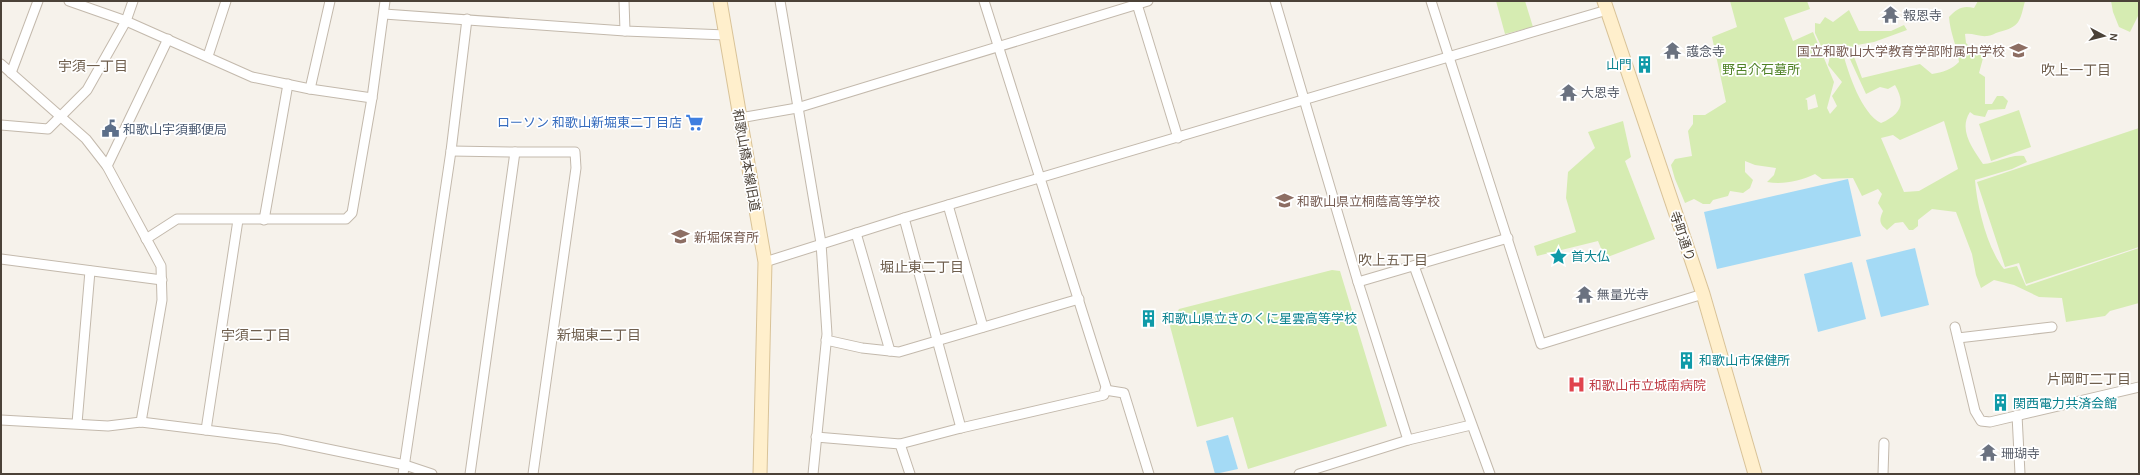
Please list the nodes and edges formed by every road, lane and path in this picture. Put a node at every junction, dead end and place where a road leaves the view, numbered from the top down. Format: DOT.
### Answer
graph roads {
  1 [pos="38,1"];
  2 [pos="69,1"];
  3 [pos="133,1"];
  4 [pos="226,1"];
  5 [pos="330,1"];
  6 [pos="385,1"];
  7 [pos="624,1"];
  8 [pos="720,1"];
  9 [pos="780,1"];
  10 [pos="984,1"];
  11 [pos="1148,1"];
  12 [pos="1275,1"];
  13 [pos="1431,1"];
  14 [pos="1137,4"];
  15 [pos="1605,6"];
  16 [pos="384,14"];
  17 [pos="467,19"];
  18 [pos="126,21"];
  19 [pos="625,31"];
  20 [pos="726,35"];
  21 [pos="168,39"];
  22 [pos="998,48"];
  23 [pos="208,56"];
  24 [pos="1448,57"];
  25 [pos="1,64"];
  26 [pos="11,73"];
  27 [pos="288,84"];
  28 [pos="310,89"];
  29 [pos="372,98"];
  30 [pos="1303,100"];
  31 [pos="798,108"];
  32 [pos="60,116"];
  33 [pos="740,118"];
  34 [pos="1,125"];
  35 [pos="1178,138"];
  36 [pos="451,151"];
  37 [pos="515,152"];
  38 [pos="106,166"];
  39 [pos="1040,178"];
  40 [pos="948,205"];
  41 [pos="904,218"];
  42 [pos="238,220"];
  43 [pos="264,220"];
  44 [pos="856,233"];
  45 [pos="1508,238"];
  46 [pos="146,239"];
  47 [pos="821,243"];
  48 [pos="1,259"];
  49 [pos="765,262"];
  50 [pos="1414,266"];
  51 [pos="90,271"];
  52 [pos="162,280"];
  53 [pos="1358,282"];
  54 [pos="1703,294"];
  55 [pos="1079,300"];
  56 [pos="983,327"];
  57 [pos="1955,327"];
  58 [pos="2052,327"];
  59 [pos="1958,338"];
  60 [pos="826,340"];
  61 [pos="937,340"];
  62 [pos="890,352"];
  63 [pos="2139,387"];
  64 [pos="1106,390"];
  65 [pos="2017,416"];
  66 [pos="1,420"];
  67 [pos="141,422"];
  68 [pos="77,423"];
  69 [pos="1470,425"];
  70 [pos="961,428"];
  71 [pos="206,430"];
  72 [pos="816,437"];
  73 [pos="1408,440"];
  74 [pos="1884,443"];
  75 [pos="900,444"];
  76 [pos="404,470"];
  77 [pos="760,470"];
  78 [pos="432,474"];
  79 [pos="470,474"];
  80 [pos="533,474"];
  81 [pos="813,474"];
  82 [pos="910,474"];
  83 [pos="1149,474"];
  84 [pos="1300,474"];
  85 [pos="1490,474"];
  86 [pos="1755,474"];
  87 [pos="1883,474"];
  88 [pos="2020,474"];
  1 -- 26 [label="street"];
  2 -- 18 [label="street"];
  3 -- 18 [label="street"];
  4 -- 23 [label="street"];
  5 -- 28 [label="street"];
  6 -- 16 [label="street"];
  7 -- 19 [label="street"];
  8 -- 20 [label="street, 和歌山橋本線旧道"];
  9 -- 31 [label="street"];
  10 -- 22 [label="street"];
  11 -- 14 [label="street"];
  12 -- 30 [label="street"];
  13 -- 24 [label="street"];
  14 -- 22 [label="street"];
  14 -- 35 [label="street"];
  15 -- 24 [label="street"];
  15 -- 54 [label="street, 寺町通り"];
  16 -- 17 [label="street"];
  16 -- 29 [label="street"];
  17 -- 19 [label="street"];
  17 -- 36 [label="street"];
  18 -- 21 [label="street"];
  18 -- 32 [label="street"];
  19 -- 20 [label="street"];
  20 -- 33 [label="street, 和歌山橋本線旧道"];
  21 -- 23 [label="street"];
  21 -- 38 [label="street"];
  22 -- 31 [label="street"];
  22 -- 39 [label="street"];
  23 -- 27 [label="street"];
  24 -- 30 [label="street"];
  24 -- 45 [label="street"];
  25 -- 26 [label="street"];
  26 -- 32 [label="street"];
  27 -- 28 [label="street"];
  27 -- 43 [label="street"];
  28 -- 29 [label="street"];
  29 -- 43 [label="street"];
  30 -- 35 [label="street"];
  30 -- 53 [label="street"];
  31 -- 33 [label="street"];
  31 -- 47 [label="street"];
  32 -- 34 [label="street"];
  32 -- 38 [label="street"];
  33 -- 49 [label="street, 和歌山橋本線旧道"];
  35 -- 39 [label="street"];
  36 -- 37 [label="street"];
  36 -- 76 [label="street"];
  37 -- 79 [label="street"];
  37 -- 80 [label="street"];
  38 -- 46 [label="street"];
  39 -- 40 [label="street"];
  39 -- 55 [label="street"];
  40 -- 41 [label="street"];
  40 -- 56 [label="street"];
  41 -- 44 [label="street"];
  41 -- 61 [label="street"];
  42 -- 43 [label="street"];
  42 -- 46 [label="street"];
  42 -- 71 [label="street"];
  44 -- 47 [label="street"];
  44 -- 62 [label="street"];
  45 -- 50 [label="street"];
  45 -- 54 [label="street"];
  46 -- 52 [label="street"];
  47 -- 49 [label="street"];
  47 -- 60 [label="street"];
  48 -- 51 [label="street"];
  49 -- 77 [label="street, 和歌山橋本線旧道"];
  50 -- 53 [label="street"];
  50 -- 69 [label="street"];
  51 -- 52 [label="street"];
  51 -- 68 [label="street"];
  52 -- 67 [label="street"];
  53 -- 73 [label="street"];
  54 -- 86 [label="street, 寺町通り"];
  55 -- 56 [label="street"];
  55 -- 64 [label="street"];
  56 -- 61 [label="street"];
  57 -- 59 [label="street"];
  58 -- 59 [label="street"];
  59 -- 65 [label="street"];
  60 -- 62 [label="street"];
  60 -- 72 [label="street"];
  61 -- 62 [label="street"];
  61 -- 70 [label="street"];
  63 -- 65 [label="street"];
  64 -- 70 [label="street"];
  64 -- 83 [label="street"];
  65 -- 88 [label="street"];
  66 -- 68 [label="street"];
  67 -- 68 [label="street"];
  67 -- 71 [label="street"];
  69 -- 73 [label="street"];
  69 -- 85 [label="street"];
  70 -- 75 [label="street"];
  71 -- 76 [label="street"];
  72 -- 75 [label="street"];
  72 -- 81 [label="street"];
  73 -- 84 [label="street"];
  74 -- 87 [label="street"];
  75 -- 82 [label="street"];
  76 -- 78 [label="street"];
}
